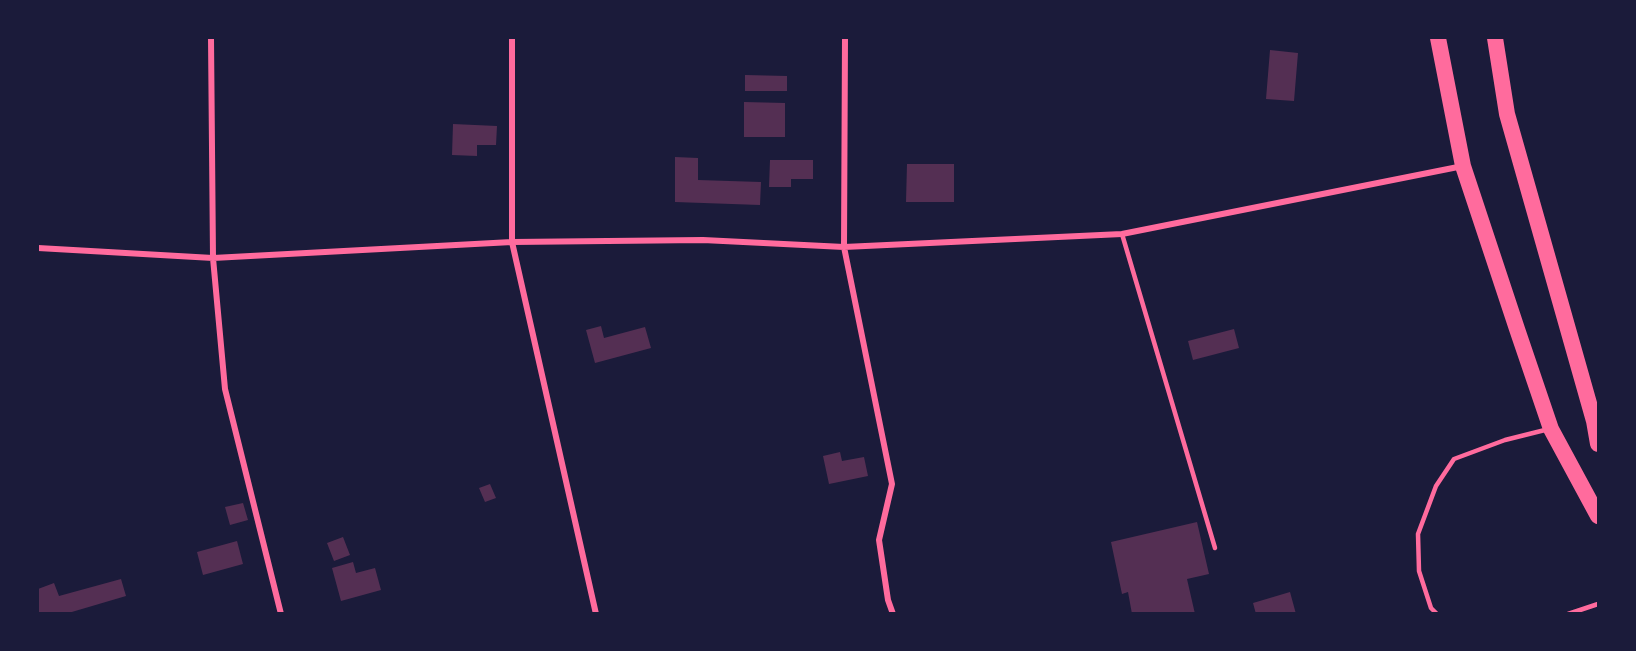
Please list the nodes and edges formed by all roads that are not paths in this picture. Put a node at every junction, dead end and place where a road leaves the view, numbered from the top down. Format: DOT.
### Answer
graph roads {
  1 [pos="211,38"];
  2 [pos="512,38"];
  3 [pos="844,38"];
  4 [pos="1438,38"];
  5 [pos="1495,38"];
  6 [pos="1463,166"];
  7 [pos="1122,234"];
  8 [pos="512,242"];
  9 [pos="844,246"];
  10 [pos="38,248"];
  11 [pos="213,258"];
  12 [pos="1596,419"];
  13 [pos="1551,429"];
  14 [pos="1599,444"];
  15 [pos="1599,516"];
  16 [pos="1215,549"];
  17 [pos="1599,604"];
  18 [pos="281,614"];
  19 [pos="596,614"];
  20 [pos="893,614"];
  21 [pos="1437,614"];
  22 [pos="1568,614"];
  1 -- 11 [label="street"];
  2 -- 8 [label="street"];
  3 -- 9 [label="street"];
  4 -- 6 [label="highway"];
  5 -- 12 [label="highway"];
  6 -- 7 [label="street"];
  6 -- 13 [label="highway"];
  7 -- 9 [label="street"];
  7 -- 16 [label="lane"];
  8 -- 9 [label="street"];
  8 -- 11 [label="street"];
  8 -- 19 [label="street"];
  9 -- 20 [label="street"];
  10 -- 11 [label="street"];
  11 -- 18 [label="street"];
  12 -- 14 [label="highway"];
  13 -- 15 [label="highway"];
  13 -- 21 [label="lane"];
  17 -- 22 [label="lane"];
}
